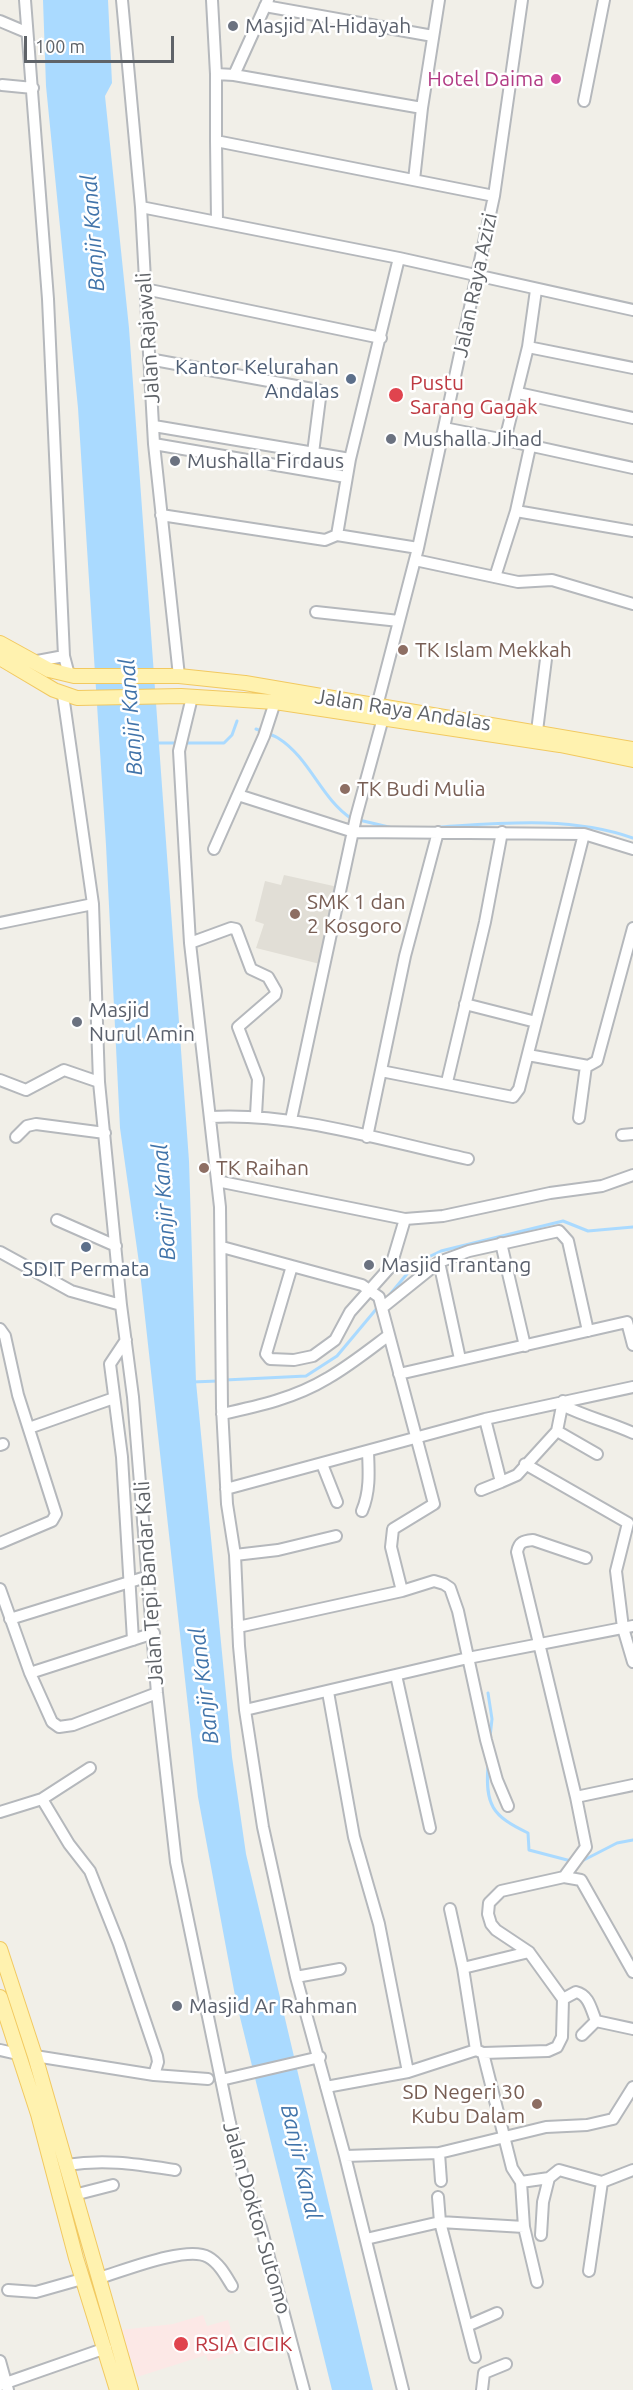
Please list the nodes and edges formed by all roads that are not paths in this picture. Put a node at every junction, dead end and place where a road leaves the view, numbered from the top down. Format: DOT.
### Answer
graph roads {
  1 [pos="25,0"];
  2 [pos="122,0"];
  3 [pos="212,0"];
  4 [pos="439,0"];
  5 [pos="522,0"];
  6 [pos="604,0"];
  7 [pos="267,3"];
  8 [pos="0,21"];
  9 [pos="26,32"];
  10 [pos="433,36"];
  11 [pos="216,74"];
  12 [pos="234,75"];
  13 [pos="2,85"];
  14 [pos="33,88"];
  15 [pos="584,101"];
  16 [pos="422,108"];
  17 [pos="216,141"];
  18 [pos="414,180"];
  19 [pos="494,196"];
  20 [pos="141,207"];
  21 [pos="217,221"];
  22 [pos="399,258"];
  23 [pos="477,276"];
  24 [pos="145,290"];
  25 [pos="536,290"];
  26 [pos="633,310"];
  27 [pos="381,338"];
  28 [pos="528,347"];
  29 [pos="149,359"];
  30 [pos="633,368"];
  31 [pos="518,393"];
  32 [pos="633,418"];
  33 [pos="154,426"];
  34 [pos="444,428"];
  35 [pos="505,440"];
  36 [pos="154,444"];
  37 [pos="258,444"];
  38 [pos="530,447"];
  39 [pos="313,453"];
  40 [pos="350,459"];
  41 [pos="256,461"];
  42 [pos="633,468"];
  43 [pos="346,477"];
  44 [pos="516,511"];
  45 [pos="161,515"];
  46 [pos="633,531"];
  47 [pos="337,535"];
  48 [pos="418,548"];
  49 [pos="415,560"];
  50 [pos="495,577"];
  51 [pos="633,604"];
  52 [pos="316,612"];
  53 [pos="399,621"];
  54 [pos="0,643"];
  55 [pos="547,651"];
  56 [pos="64,656"];
  57 [pos="0,658"];
  58 [pos="32,662"];
  59 [pos="72,675"];
  60 [pos="176,675"];
  61 [pos="70,696"];
  62 [pos="276,696"];
  63 [pos="187,697"];
  64 [pos="380,712"];
  65 [pos="471,726"];
  66 [pos="537,731"];
  67 [pos="633,749"];
  68 [pos="633,760"];
  69 [pos="238,795"];
  70 [pos="355,825"];
  71 [pos="502,831"];
  72 [pos="438,832"];
  73 [pos="584,834"];
  74 [pos="632,847"];
  75 [pos="214,849"];
  76 [pos="93,904"];
  77 [pos="0,923"];
  78 [pos="633,928"];
  79 [pos="190,943"];
  80 [pos="465,1004"];
  81 [pos="536,1022"];
  82 [pos="528,1055"];
  83 [pos="586,1066"];
  84 [pos="381,1071"];
  85 [pos="0,1080"];
  86 [pos="99,1082"];
  87 [pos="447,1082"];
  88 [pos="256,1115"];
  89 [pos="210,1117"];
  90 [pos="579,1118"];
  91 [pos="291,1120"];
  92 [pos="105,1133"];
  93 [pos="16,1137"];
  94 [pos="367,1137"];
  95 [pos="468,1159"];
  96 [pos="633,1175"];
  97 [pos="217,1180"];
  98 [pos="405,1219"];
  99 [pos="57,1220"];
  100 [pos="501,1243"];
  101 [pos="116,1246"];
  102 [pos="222,1247"];
  103 [pos="0,1252"];
  104 [pos="439,1262"];
  105 [pos="292,1266"];
  106 [pos="369,1288"];
  107 [pos="382,1303"];
  108 [pos="121,1305"];
  109 [pos="630,1321"];
  110 [pos="0,1329"];
  111 [pos="588,1331"];
  112 [pos="389,1335"];
  113 [pos="126,1340"];
  114 [pos="633,1345"];
  115 [pos="525,1346"];
  116 [pos="460,1359"];
  117 [pos="399,1374"];
  118 [pos="633,1387"];
  119 [pos="114,1398"];
  120 [pos="563,1403"];
  121 [pos="222,1411"];
  122 [pos="485,1419"];
  123 [pos="29,1428"];
  124 [pos="557,1431"];
  125 [pos="633,1433"];
  126 [pos="417,1437"];
  127 [pos="368,1452"];
  128 [pos="597,1454"];
  129 [pos="322,1464"];
  130 [pos="525,1464"];
  131 [pos="501,1482"];
  132 [pos="226,1489"];
  133 [pos="481,1490"];
  134 [pos="337,1502"];
  135 [pos="362,1511"];
  136 [pos="336,1536"];
  137 [pos="0,1542"];
  138 [pos="236,1555"];
  139 [pos="586,1558"];
  140 [pos="149,1576"];
  141 [pos="129,1582"];
  142 [pos="0,1588"];
  143 [pos="402,1591"];
  144 [pos="10,1619"];
  145 [pos="238,1627"];
  146 [pos="628,1627"];
  147 [pos="154,1633"];
  148 [pos="133,1640"];
  149 [pos="537,1645"];
  150 [pos="468,1658"];
  151 [pos="633,1662"];
  152 [pos="30,1673"];
  153 [pos="396,1675"];
  154 [pos="328,1692"];
  155 [pos="157,1693"];
  156 [pos="245,1710"];
  157 [pos="90,1768"];
  158 [pos="633,1785"];
  159 [pos="576,1797"];
  160 [pos="42,1799"];
  161 [pos="508,1806"];
  162 [pos="0,1812"];
  163 [pos="430,1828"];
  164 [pos="567,1874"];
  165 [pos="450,1909"];
  166 [pos="0,1952"];
  167 [pos="529,1952"];
  168 [pos="463,1968"];
  169 [pos="340,1969"];
  170 [pos="633,1972"];
  171 [pos="296,1977"];
  172 [pos="0,1997"];
  173 [pos="563,1999"];
  174 [pos="596,2021"];
  175 [pos="633,2029"];
  176 [pos="582,2035"];
  177 [pos="0,2050"];
  178 [pos="480,2051"];
  179 [pos="18,2054"];
  180 [pos="35,2056"];
  181 [pos="319,2058"];
  182 [pos="408,2072"];
  183 [pos="154,2074"];
  184 [pos="208,2079"];
  185 [pos="221,2080"];
  186 [pos="326,2087"];
  187 [pos="633,2087"];
  188 [pos="503,2139"];
  189 [pos="439,2152"];
  190 [pos="345,2156"];
  191 [pos="66,2165"];
  192 [pos="175,2170"];
  193 [pos="633,2170"];
  194 [pos="549,2178"];
  195 [pos="441,2181"];
  196 [pos="521,2182"];
  197 [pos="602,2182"];
  198 [pos="113,2184"];
  199 [pos="74,2195"];
  200 [pos="438,2197"];
  201 [pos="440,2222"];
  202 [pos="524,2227"];
  203 [pos="541,2235"];
  204 [pos="366,2239"];
  205 [pos="91,2253"];
  206 [pos="76,2258"];
  207 [pos="589,2271"];
  208 [pos="99,2278"];
  209 [pos="82,2279"];
  210 [pos="537,2282"];
  211 [pos="232,2286"];
  212 [pos="8,2290"];
  213 [pos="497,2313"];
  214 [pos="467,2326"];
  215 [pos="106,2348"];
  216 [pos="475,2357"];
  217 [pos="0,2361"];
  218 [pos="506,2364"];
  219 [pos="5,2386"];
  220 [pos="117,2390"];
  221 [pos="130,2390"];
  222 [pos="304,2390"];
  223 [pos="403,2390"];
  224 [pos="482,2390"];
  1 -- 9 [label="street"];
  2 -- 20 [label="street, Jalan Rajawali"];
  3 -- 11 [label="street"];
  4 -- 10 [label="street"];
  5 -- 19 [label="street, Jalan Raya Azizi"];
  6 -- 15 [label="street"];
  7 -- 10 [label="street"];
  7 -- 12 [label="street"];
  8 -- 9 [label="street"];
  9 -- 14 [label="street"];
  10 -- 16 [label="street"];
  11 -- 12 [label="street"];
  11 -- 17 [label="street"];
  12 -- 16 [label="street"];
  13 -- 14 [label="street"];
  14 -- 56 [label="street"];
  16 -- 18 [label="street"];
  17 -- 18 [label="street"];
  17 -- 21 [label="street"];
  18 -- 19 [label="street"];
  19 -- 23 [label="street, Jalan Raya Azizi"];
  20 -- 21 [label="street"];
  20 -- 24 [label="street, Jalan Rajawali"];
  21 -- 22 [label="street"];
  22 -- 23 [label="street"];
  22 -- 27 [label="street"];
  23 -- 25 [label="street"];
  23 -- 34 [label="street, Jalan Raya Azizi"];
  24 -- 27 [label="street"];
  24 -- 29 [label="street, Jalan Rajawali"];
  25 -- 26 [label="street"];
  25 -- 28 [label="street"];
  27 -- 40 [label="street"];
  28 -- 30 [label="street"];
  28 -- 31 [label="street"];
  29 -- 33 [label="street, Jalan Rajawali"];
  29 -- 39 [label="street"];
  31 -- 32 [label="street"];
  31 -- 35 [label="street"];
  33 -- 36 [label="street, Jalan Rajawali"];
  33 -- 37 [label="street"];
  34 -- 35 [label="street"];
  34 -- 48 [label="street, Jalan Raya Azizi"];
  35 -- 38 [label="street"];
  36 -- 41 [label="street"];
  36 -- 45 [label="street, Jalan Rajawali"];
  37 -- 39 [label="street"];
  37 -- 41 [label="street"];
  38 -- 42 [label="street"];
  38 -- 44 [label="street"];
  39 -- 40 [label="street"];
  40 -- 43 [label="street"];
  41 -- 43 [label="street"];
  43 -- 47 [label="street"];
  44 -- 46 [label="street"];
  44 -- 50 [label="street"];
  45 -- 47 [label="street"];
  45 -- 60 [label="street, Jalan Rajawali"];
  47 -- 48 [label="street"];
  48 -- 49 [label="street, Jalan Raya Azizi"];
  49 -- 50 [label="street"];
  49 -- 53 [label="street, Jalan Raya Azizi"];
  50 -- 51 [label="street"];
  52 -- 53 [label="street"];
  53 -- 64 [label="street, Jalan Raya Azizi"];
  54 -- 58 [label="main road, Jalan Raya Andalas"];
  55 -- 66 [label="street"];
  56 -- 58 [label="street"];
  56 -- 59 [label="street"];
  57 -- 61 [label="main road"];
  58 -- 59 [label="main road, Jalan Raya Andalas"];
  59 -- 60 [label="main road, Jalan Raya Andalas"];
  60 -- 62 [label="main road, Jalan Raya Andalas"];
  61 -- 63 [label="main road, Jalan Raya Andalas"];
  61 -- 76 [label="street, Jalan Tepi Bandar Kali"];
  62 -- 63 [label="main road, Jalan Raya Andalas"];
  62 -- 64 [label="main road, Jalan Raya Andalas"];
  62 -- 69 [label="street"];
  63 -- 79 [label="street"];
  64 -- 65 [label="main road, Jalan Raya Andalas"];
  64 -- 70 [label="street, Jalan Raya Azizi"];
  65 -- 66 [label="main road, Jalan Raya Andalas"];
  65 -- 68 [label="main road, Jalan Raya Andalas"];
  66 -- 67 [label="main road, Jalan Raya Andalas"];
  69 -- 70 [label="street"];
  69 -- 75 [label="street"];
  70 -- 72 [label="street"];
  70 -- 91 [label="street, Jalan Raya Azizi"];
  71 -- 72 [label="street"];
  71 -- 73 [label="street"];
  71 -- 80 [label="street"];
  72 -- 84 [label="street"];
  73 -- 74 [label="street"];
  73 -- 81 [label="street"];
  76 -- 77 [label="street"];
  76 -- 86 [label="street, Jalan Tepi Bandar Kali"];
  78 -- 83 [label="street"];
  79 -- 88 [label="street"];
  79 -- 89 [label="street"];
  80 -- 81 [label="street"];
  80 -- 87 [label="street"];
  81 -- 82 [label="street"];
  82 -- 83 [label="street"];
  82 -- 87 [label="street"];
  83 -- 90 [label="street"];
  84 -- 87 [label="street"];
  84 -- 94 [label="street"];
  85 -- 86 [label="street"];
  86 -- 92 [label="street, Jalan Tepi Bandar Kali"];
  88 -- 89 [label="street"];
  88 -- 91 [label="street"];
  89 -- 97 [label="street"];
  91 -- 94 [label="street"];
  92 -- 93 [label="street"];
  92 -- 101 [label="street, Jalan Tepi Bandar Kali"];
  94 -- 95 [label="street"];
  96 -- 98 [label="street"];
  97 -- 98 [label="street"];
  97 -- 102 [label="street"];
  98 -- 106 [label="street"];
  99 -- 101 [label="street"];
  100 -- 104 [label="street"];
  100 -- 111 [label="street"];
  100 -- 115 [label="street"];
  101 -- 108 [label="street, Jalan Tepi Bandar Kali"];
  102 -- 105 [label="street"];
  102 -- 121 [label="street"];
  103 -- 108 [label="street"];
  104 -- 107 [label="street"];
  104 -- 116 [label="street"];
  105 -- 106 [label="street"];
  105 -- 106 [label="street"];
  106 -- 107 [label="street"];
  107 -- 112 [label="street"];
  108 -- 113 [label="street, Jalan Tepi Bandar Kali"];
  109 -- 111 [label="street"];
  109 -- 114 [label="street"];
  110 -- 123 [label="street"];
  111 -- 115 [label="street"];
  112 -- 117 [label="street"];
  112 -- 121 [label="street"];
  113 -- 119 [label="street"];
  113 -- 140 [label="street, Jalan Tepi Bandar Kali"];
  115 -- 116 [label="street"];
  116 -- 117 [label="street"];
  117 -- 126 [label="street"];
  118 -- 120 [label="street"];
  119 -- 123 [label="street"];
  119 -- 141 [label="street"];
  120 -- 122 [label="street"];
  120 -- 124 [label="street"];
  120 -- 125 [label="street"];
  121 -- 132 [label="street"];
  122 -- 126 [label="street"];
  122 -- 131 [label="street"];
  123 -- 137 [label="street"];
  124 -- 128 [label="street"];
  124 -- 130 [label="street"];
  126 -- 127 [label="street"];
  126 -- 143 [label="street"];
  127 -- 129 [label="street"];
  127 -- 135 [label="street"];
  129 -- 132 [label="street"];
  129 -- 134 [label="street"];
  130 -- 131 [label="street"];
  130 -- 146 [label="street"];
  131 -- 133 [label="street"];
  132 -- 138 [label="street"];
  136 -- 138 [label="street"];
  138 -- 145 [label="street"];
  139 -- 149 [label="street"];
  140 -- 141 [label="street"];
  140 -- 147 [label="street, Jalan Tepi Bandar Kali"];
  141 -- 144 [label="street"];
  141 -- 148 [label="street"];
  142 -- 144 [label="street"];
  143 -- 145 [label="street"];
  143 -- 150 [label="street"];
  144 -- 152 [label="street"];
  145 -- 156 [label="street"];
  146 -- 149 [label="street"];
  146 -- 151 [label="street"];
  147 -- 148 [label="street"];
  147 -- 155 [label="street, Jalan Tepi Bandar Kali"];
  148 -- 152 [label="street"];
  149 -- 150 [label="street"];
  149 -- 159 [label="street"];
  150 -- 153 [label="street"];
  150 -- 161 [label="street"];
  152 -- 155 [label="street"];
  153 -- 154 [label="street"];
  153 -- 163 [label="street"];
  154 -- 156 [label="street"];
  154 -- 182 [label="street"];
  155 -- 185 [label="street, Jalan Tepi Bandar Kali"];
  156 -- 171 [label="street"];
  157 -- 160 [label="street"];
  158 -- 159 [label="street"];
  159 -- 164 [label="street"];
  160 -- 162 [label="street"];
  160 -- 183 [label="street"];
  164 -- 167 [label="street"];
  164 -- 170 [label="street"];
  165 -- 168 [label="street"];
  166 -- 180 [label="main road"];
  167 -- 168 [label="street"];
  167 -- 173 [label="street"];
  168 -- 178 [label="street"];
  169 -- 171 [label="street"];
  171 -- 181 [label="street"];
  172 -- 179 [label="main road"];
  173 -- 174 [label="street"];
  173 -- 178 [label="street"];
  174 -- 175 [label="street"];
  174 -- 176 [label="street"];
  177 -- 179 [label="street"];
  178 -- 182 [label="street"];
  178 -- 188 [label="street"];
  179 -- 206 [label="main road"];
  180 -- 183 [label="street"];
  180 -- 191 [label="main road"];
  181 -- 185 [label="street"];
  181 -- 186 [label="street"];
  182 -- 186 [label="street"];
  183 -- 184 [label="street"];
  185 -- 222 [label="street, Jalan Doktor Sutomo"];
  186 -- 190 [label="street"];
  187 -- 188 [label="street"];
  188 -- 189 [label="street"];
  188 -- 196 [label="street"];
  189 -- 190 [label="street"];
  189 -- 195 [label="street"];
  190 -- 204 [label="street"];
  191 -- 192 [label="street"];
  191 -- 199 [label="main road"];
  193 -- 197 [label="street"];
  194 -- 196 [label="street"];
  194 -- 197 [label="street"];
  194 -- 203 [label="street"];
  196 -- 202 [label="street"];
  197 -- 207 [label="street"];
  198 -- 199 [label="street"];
  199 -- 205 [label="main road"];
  200 -- 201 [label="street"];
  201 -- 202 [label="street"];
  201 -- 204 [label="street"];
  201 -- 214 [label="street"];
  202 -- 210 [label="street"];
  204 -- 223 [label="street"];
  205 -- 206 [label="main road"];
  205 -- 208 [label="main road"];
  206 -- 209 [label="main road"];
  208 -- 211 [label="street"];
  208 -- 221 [label="main road"];
  209 -- 212 [label="street"];
  209 -- 215 [label="main road"];
  213 -- 214 [label="street"];
  214 -- 216 [label="street"];
  215 -- 219 [label="street"];
  215 -- 220 [label="main road"];
  217 -- 219 [label="street"];
  218 -- 224 [label="street"];
}
